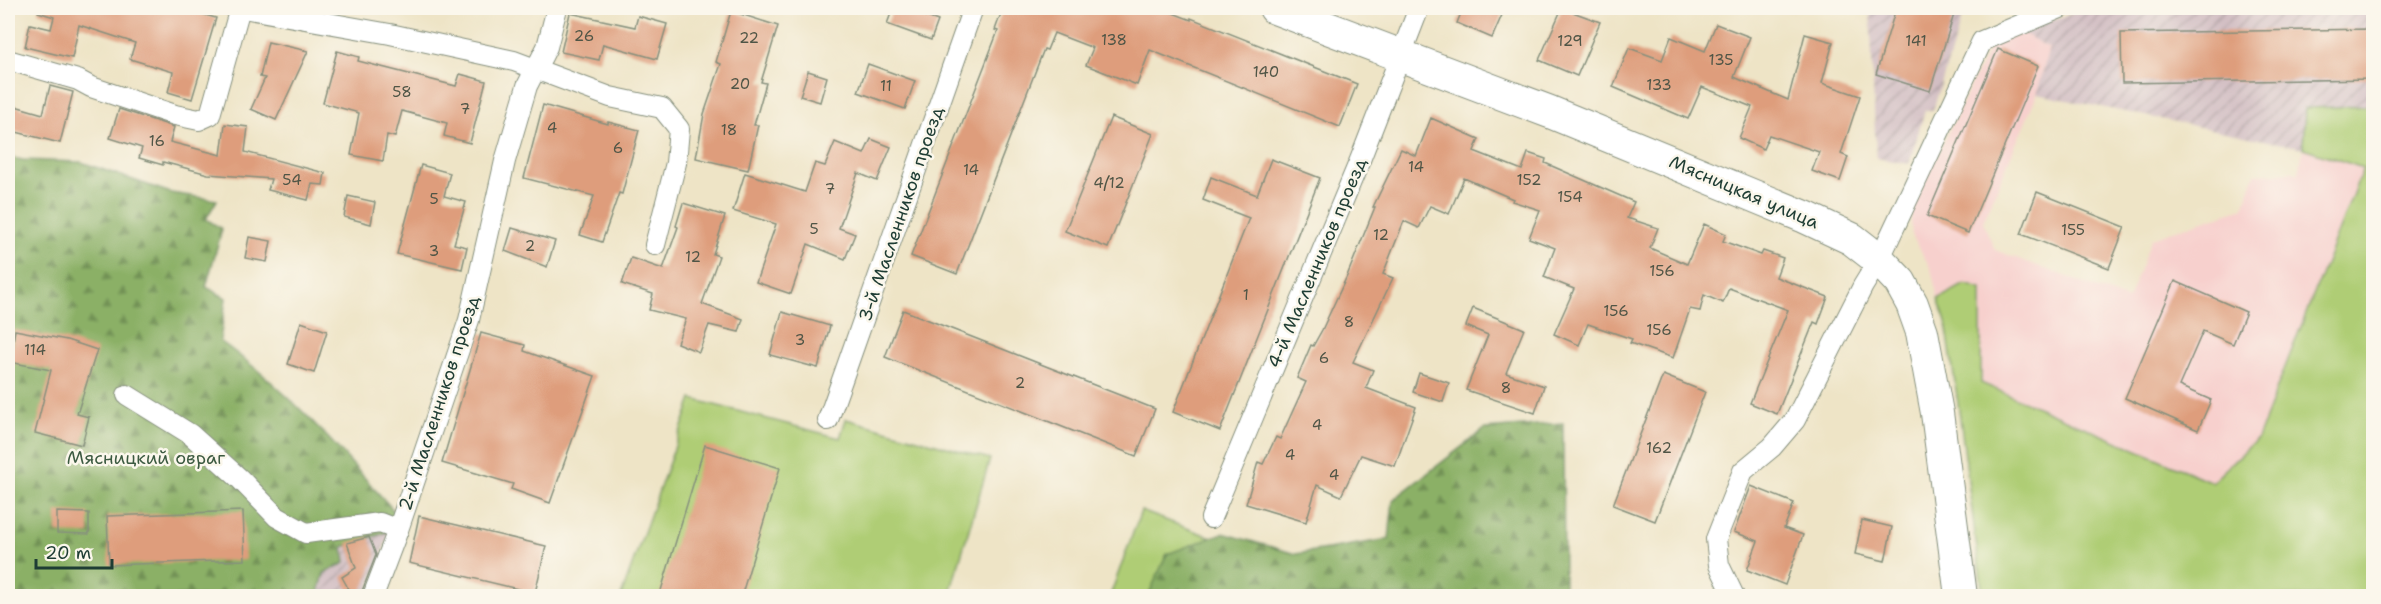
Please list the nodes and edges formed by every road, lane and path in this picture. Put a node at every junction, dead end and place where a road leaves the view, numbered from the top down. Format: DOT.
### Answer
graph roads {
  1 [pos="242,8"];
  2 [pos="557,8"];
  3 [pos="973,8"];
  4 [pos="1275,8"];
  5 [pos="1419,8"];
  6 [pos="2060,8"];
  7 [pos="1401,55"];
  8 [pos="8,60"];
  9 [pos="536,70"];
  10 [pos="655,245"];
  11 [pos="1879,260"];
  12 [pos="128,395"];
  13 [pos="828,420"];
  14 [pos="1211,518"];
  15 [pos="398,530"];
  16 [pos="373,597"];
  17 [pos="1734,597"];
  18 [pos="1961,597"];
  1 -- 8 [label="street"];
  1 -- 9 [label="street"];
  2 -- 9 [label="street, 2-й Масленников проезд"];
  3 -- 13 [label="street, 3-й Масленников проезд"];
  4 -- 7 [label="main road, Мясницкая улица"];
  5 -- 7 [label="street, 4-й Масленников проезд"];
  6 -- 11 [label="street"];
  7 -- 11 [label="main road, Мясницкая улица"];
  7 -- 14 [label="street, 4-й Масленников проезд"];
  9 -- 10 [label="street"];
  9 -- 15 [label="street, 2-й Масленников проезд"];
  11 -- 17 [label="street"];
  11 -- 18 [label="main road, Мясницкая улица"];
  12 -- 15 [label="street"];
  15 -- 16 [label="street, 2-й Масленников проезд"];
}
